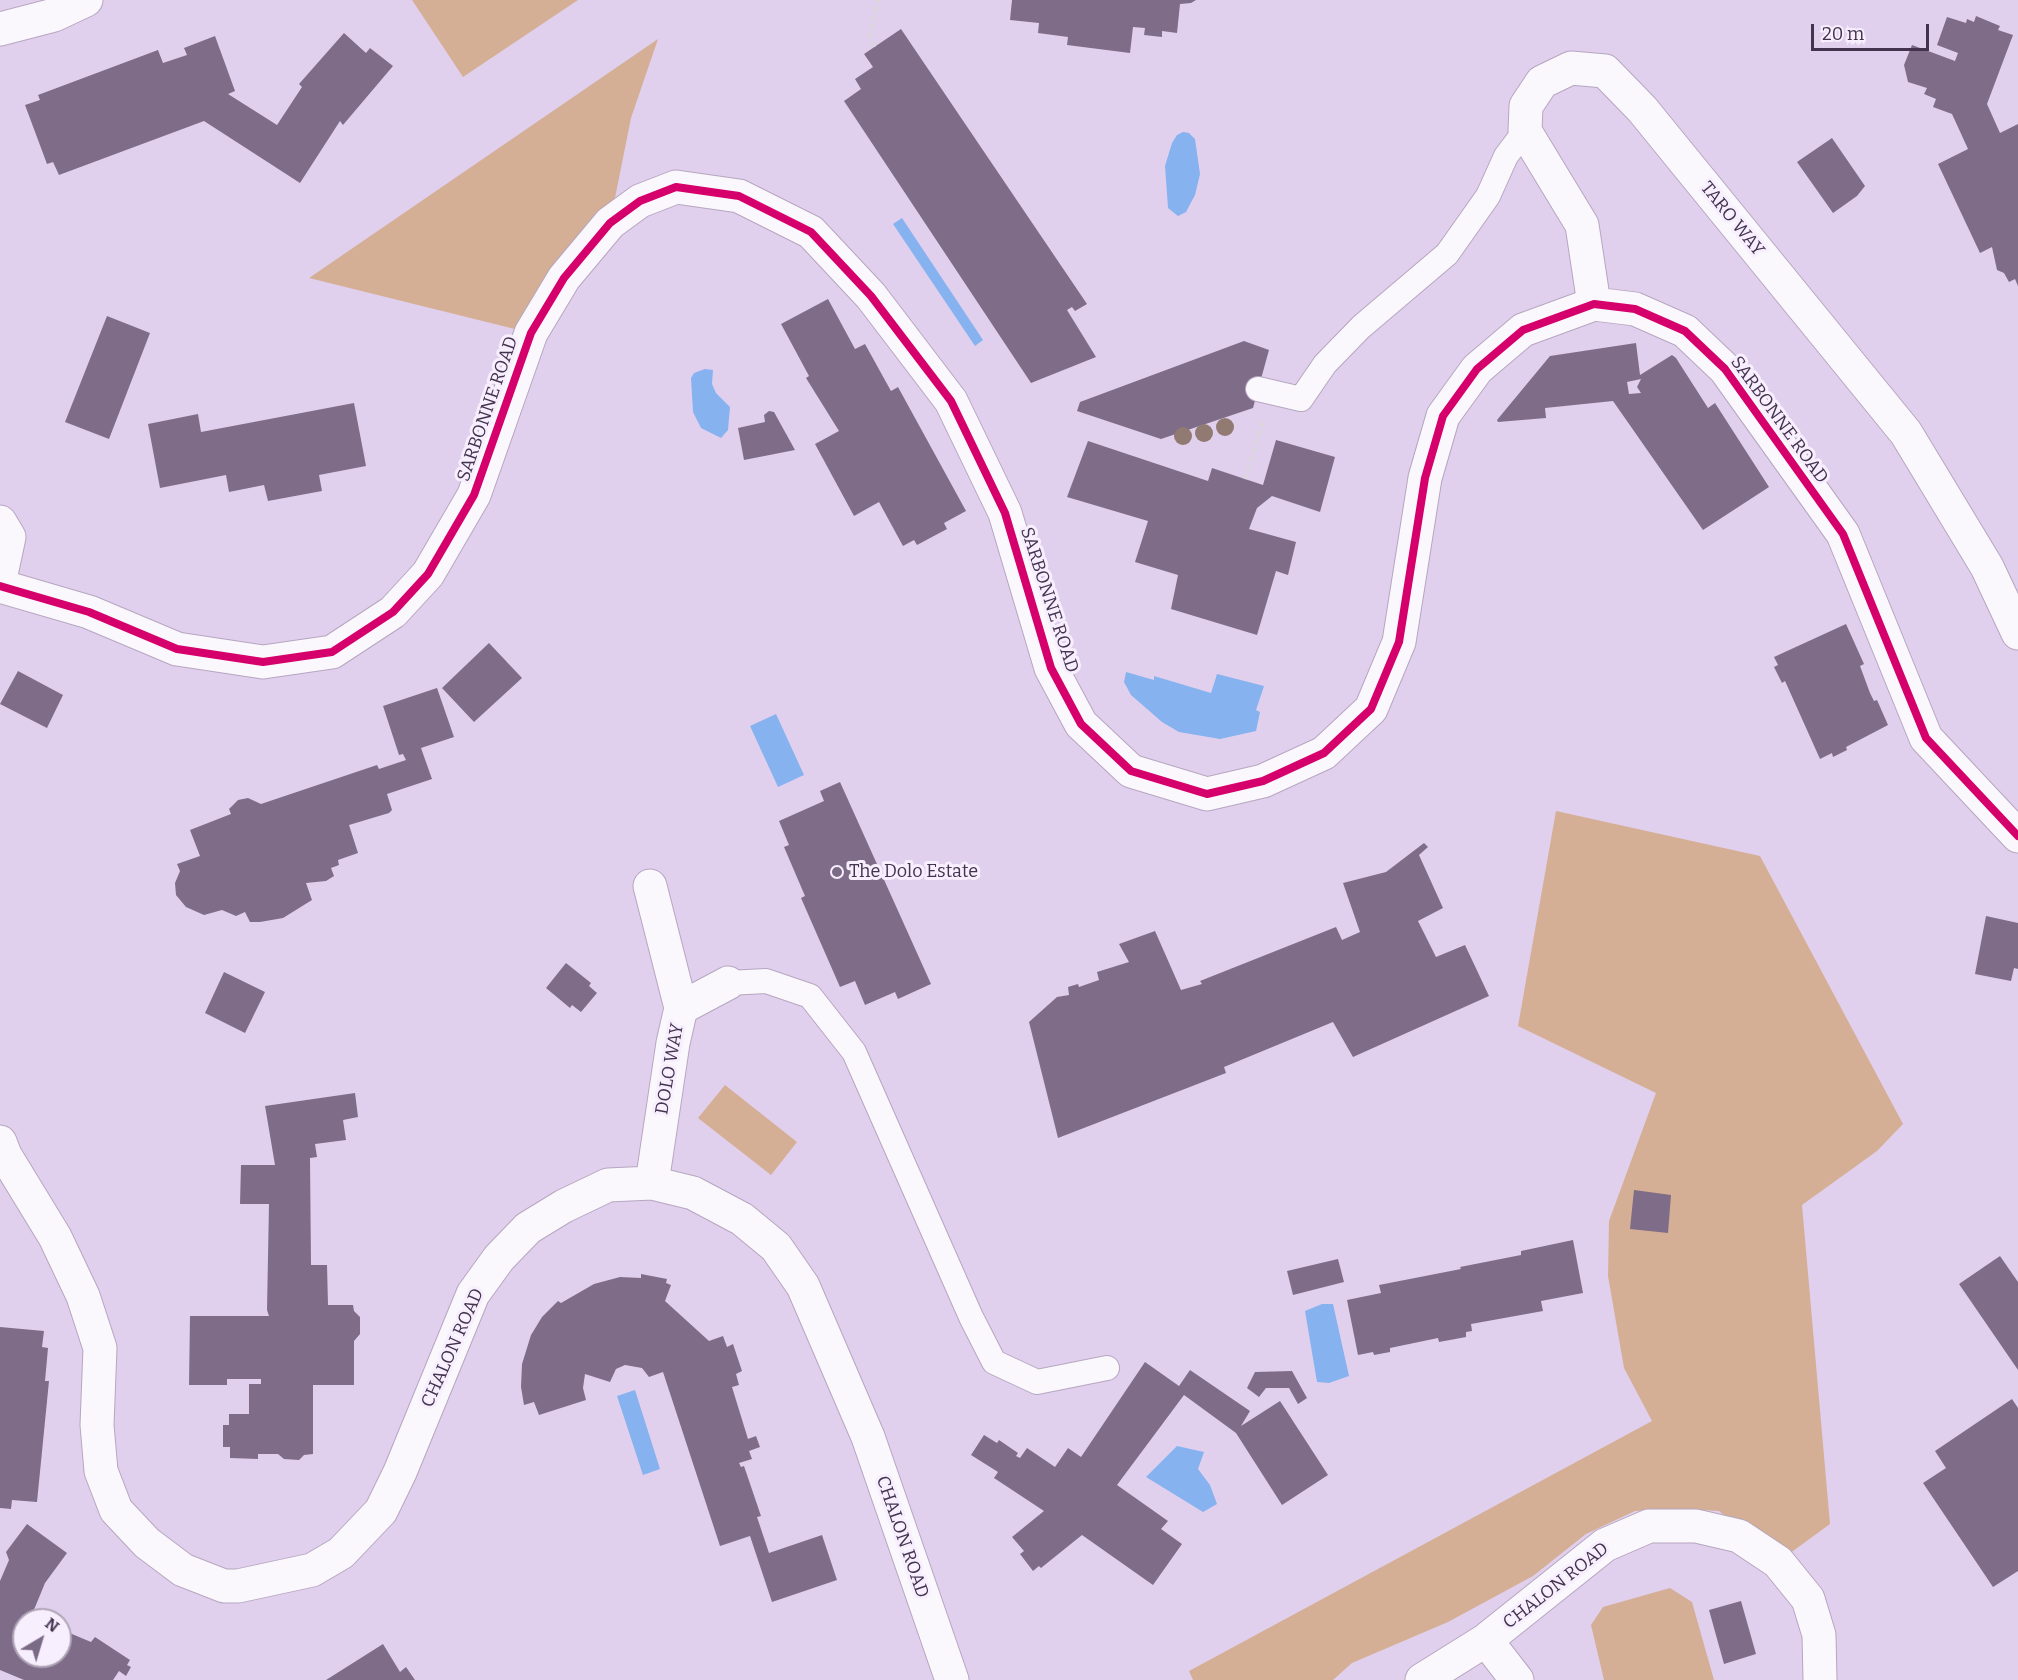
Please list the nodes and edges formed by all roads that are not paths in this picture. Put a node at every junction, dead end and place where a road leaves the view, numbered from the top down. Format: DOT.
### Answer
graph roads {
  1 [pos="86,0"];
  2 [pos="0,29"];
  3 [pos="1525,131"];
  4 [pos="1594,304"];
  5 [pos="1265,391"];
  6 [pos="0,522"];
  7 [pos="0,579"];
  8 [pos="0,586"];
  9 [pos="2018,633"];
  10 [pos="2018,836"];
  11 [pos="650,886"];
  12 [pos="728,983"];
  13 [pos="681,1008"];
  14 [pos="0,1142"];
  15 [pos="652,1183"];
  16 [pos="1107,1368"];
  17 [pos="1486,1640"];
  18 [pos="952,1680"];
  19 [pos="1422,1680"];
  20 [pos="1517,1680"];
  21 [pos="1820,1680"];
  1 -- 2 [label="street"];
  3 -- 4 [label="street"];
  3 -- 5 [label="lane"];
  3 -- 9 [label="street, TARO WAY"];
  4 -- 8 [label="street, SARBONNE ROAD"];
  4 -- 10 [label="street, SARBONNE ROAD"];
  6 -- 7 [label="street"];
  11 -- 13 [label="street"];
  12 -- 13 [label="street, DOLO WAY"];
  12 -- 16 [label="lane"];
  13 -- 15 [label="street, DOLO WAY"];
  14 -- 15 [label="street, CHALON ROAD"];
  15 -- 18 [label="street, CHALON ROAD"];
  17 -- 19 [label="street, CHALON ROAD"];
  17 -- 20 [label="street"];
  17 -- 21 [label="street, CHALON ROAD"];
}
